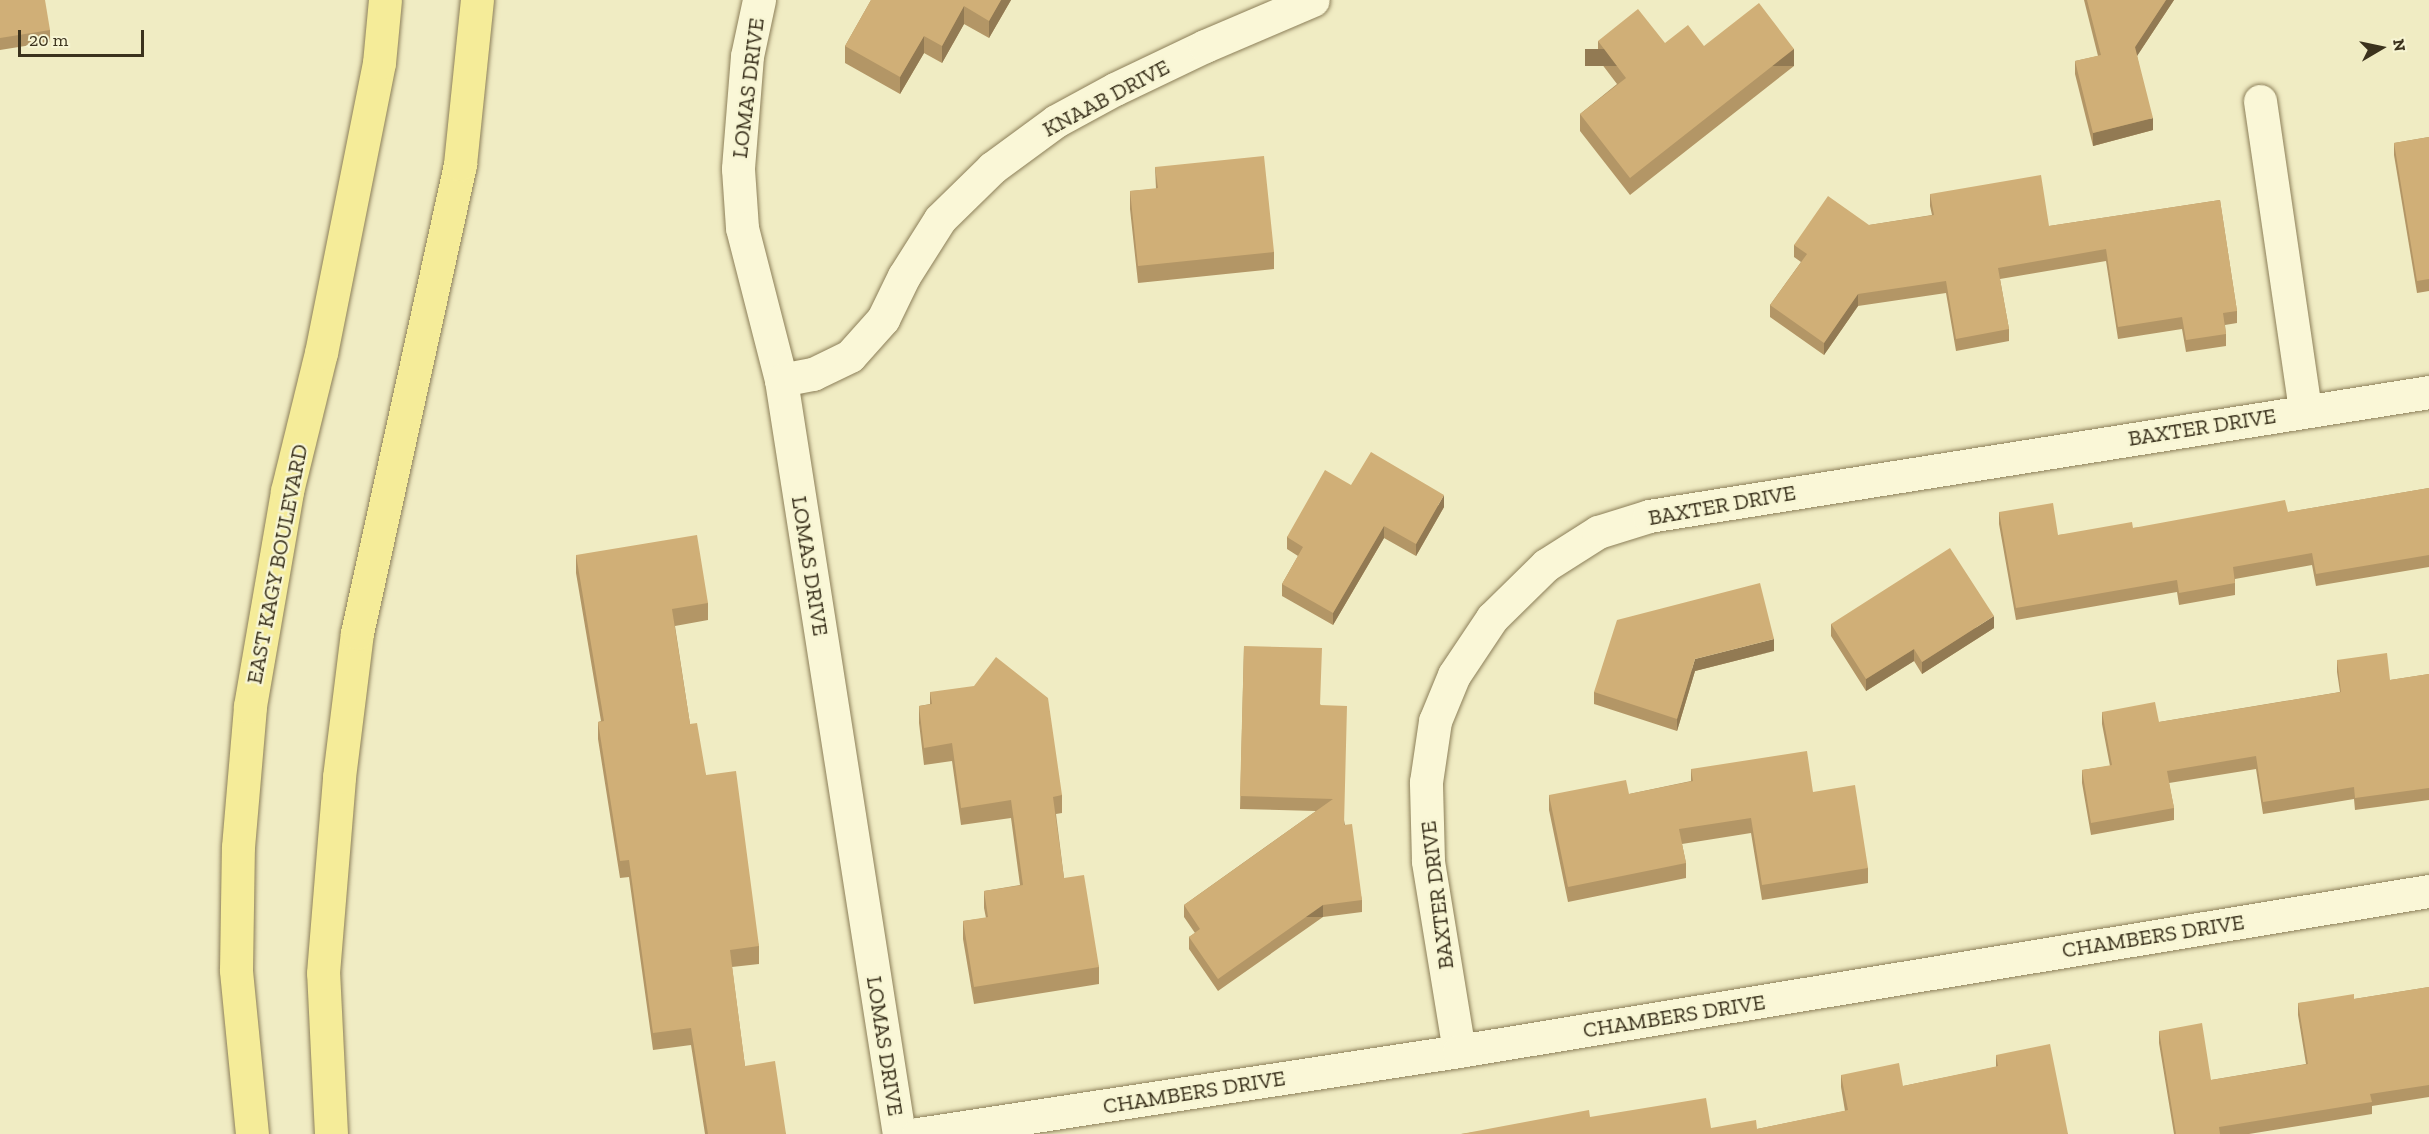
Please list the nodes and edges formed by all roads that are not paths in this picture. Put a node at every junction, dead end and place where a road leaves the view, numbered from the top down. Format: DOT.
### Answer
graph roads {
  1 [pos="385,0"];
  2 [pos="477,0"];
  3 [pos="759,0"];
  4 [pos="1313,0"];
  5 [pos="2260,101"];
  6 [pos="781,380"];
  7 [pos="2429,392"];
  8 [pos="2305,411"];
  9 [pos="2429,891"];
  10 [pos="1459,1051"];
  11 [pos="252,1134"];
  12 [pos="331,1134"];
  13 [pos="899,1134"];
  14 [pos="918,1134"];
  1 -- 11 [label="main road, EAST KAGY BOULEVARD"];
  2 -- 12 [label="main road"];
  3 -- 6 [label="street, LOMAS DRIVE"];
  4 -- 6 [label="street, KNAAB DRIVE"];
  5 -- 8 [label="street"];
  6 -- 13 [label="street, LOMAS DRIVE"];
  7 -- 8 [label="street, BAXTER DRIVE"];
  8 -- 10 [label="street, BAXTER DRIVE"];
  9 -- 10 [label="street, CHAMBERS DRIVE"];
  10 -- 14 [label="street, CHAMBERS DRIVE"];
}
